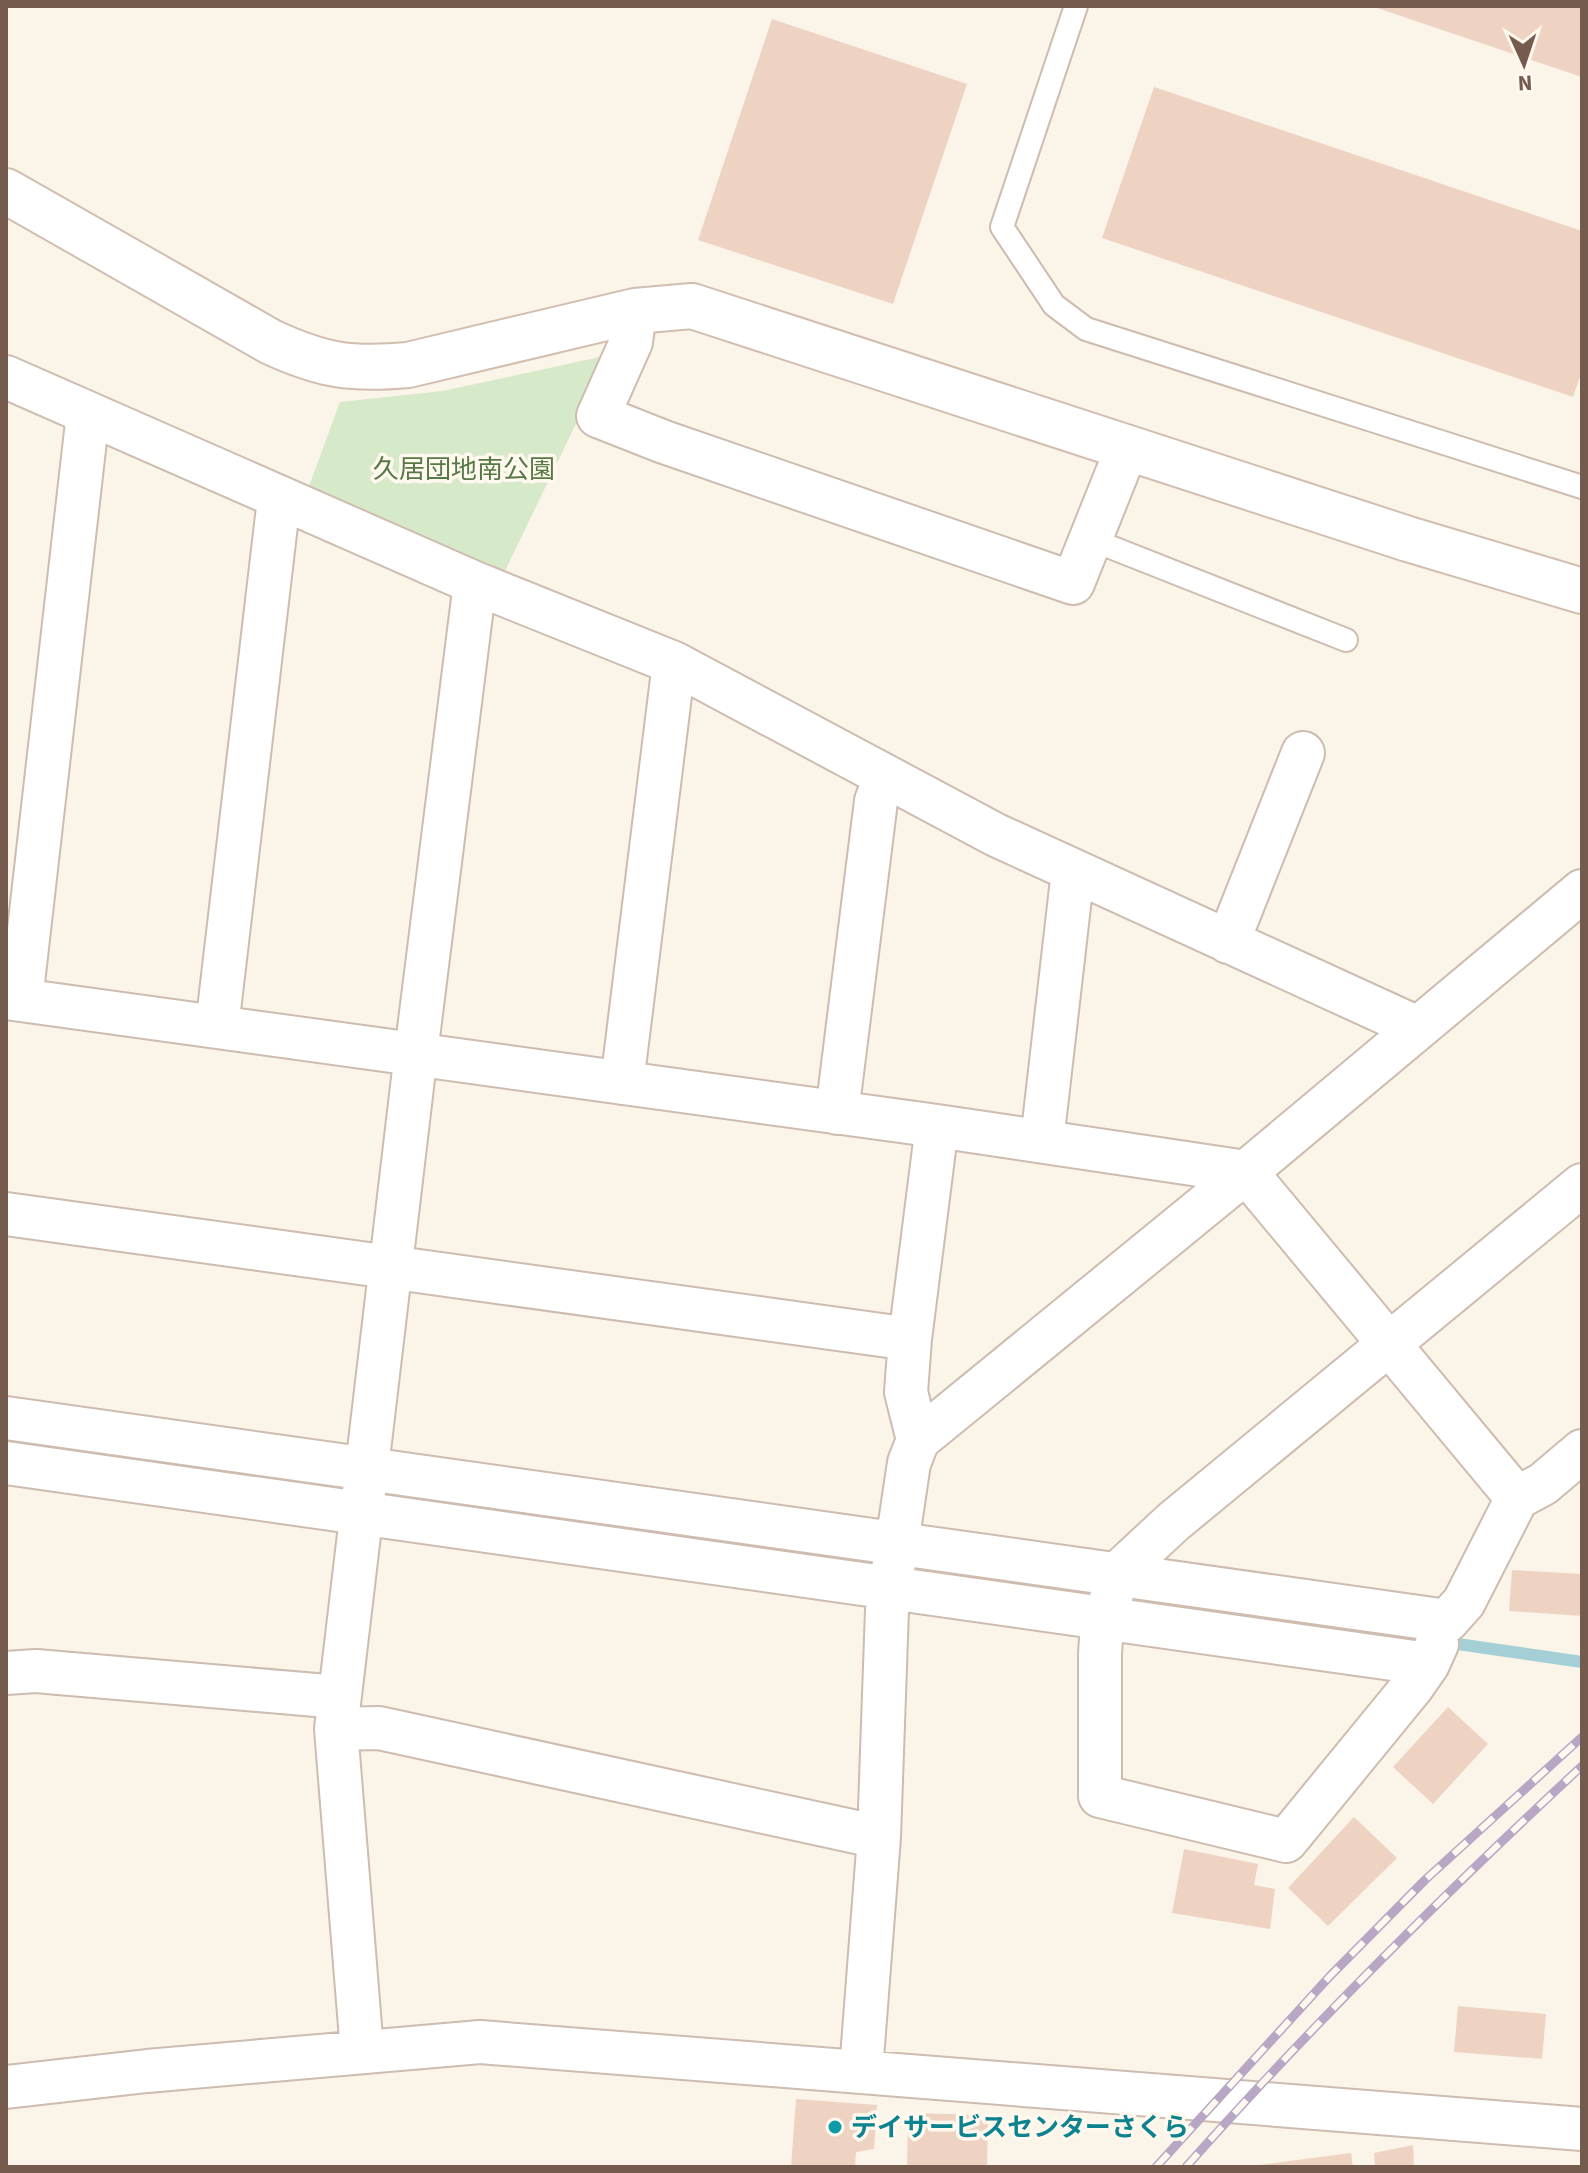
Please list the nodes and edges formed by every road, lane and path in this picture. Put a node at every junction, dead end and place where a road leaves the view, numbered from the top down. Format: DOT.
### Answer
graph roads {
  1 [pos="1076,6"];
  2 [pos="6,191"];
  3 [pos="635,311"];
  4 [pos="6,377"];
  5 [pos="88,414"];
  6 [pos="1127,448"];
  7 [pos="1582,487"];
  8 [pos="279,499"];
  9 [pos="1090,539"];
  10 [pos="475,583"];
  11 [pos="1582,591"];
  12 [pos="1346,640"];
  13 [pos="674,663"];
  14 [pos="1303,753"];
  15 [pos="885,777"];
  16 [pos="1073,871"];
  17 [pos="1582,891"];
  18 [pos="1228,942"];
  19 [pos="14,999"];
  20 [pos="217,1027"];
  21 [pos="1418,1028"];
  22 [pos="416,1053"];
  23 [pos="622,1083"];
  24 [pos="837,1113"];
  25 [pos="937,1126"];
  26 [pos="1042,1141"];
  27 [pos="1246,1172"];
  28 [pos="1582,1185"];
  29 [pos="6,1214"];
  30 [pos="391,1267"];
  31 [pos="910,1339"];
  32 [pos="1389,1344"];
  33 [pos="6,1418"];
  34 [pos="918,1440"];
  35 [pos="1582,1451"];
  36 [pos="6,1463"];
  37 [pos="363,1491"];
  38 [pos="1517,1498"];
  39 [pos="893,1566"];
  40 [pos="1112,1596"];
  41 [pos="1438,1641"];
  42 [pos="6,1673"];
  43 [pos="337,1713"];
  44 [pos="879,1837"];
  45 [pos="362,2051"];
  46 [pos="861,2071"];
  47 [pos="6,2087"];
  48 [pos="1582,2129"];
  1 -- 7 [label="lane"];
  2 -- 3 [label="street"];
  3 -- 6 [label="street"];
  3 -- 9 [label="street"];
  4 -- 5 [label="street"];
  5 -- 8 [label="street"];
  5 -- 19 [label="street"];
  6 -- 9 [label="street"];
  6 -- 11 [label="street"];
  8 -- 10 [label="street"];
  8 -- 20 [label="street"];
  9 -- 12 [label="lane"];
  10 -- 13 [label="street"];
  10 -- 22 [label="street"];
  13 -- 15 [label="street"];
  13 -- 23 [label="street"];
  14 -- 18 [label="street"];
  15 -- 16 [label="street"];
  15 -- 24 [label="street"];
  16 -- 18 [label="street"];
  16 -- 26 [label="street"];
  17 -- 21 [label="street"];
  18 -- 21 [label="street"];
  19 -- 20 [label="street"];
  20 -- 22 [label="street"];
  21 -- 27 [label="street"];
  22 -- 23 [label="street"];
  22 -- 30 [label="street"];
  23 -- 24 [label="street"];
  24 -- 25 [label="street"];
  25 -- 26 [label="street"];
  25 -- 31 [label="street"];
  26 -- 27 [label="street"];
  27 -- 32 [label="street"];
  27 -- 34 [label="street"];
  28 -- 32 [label="street"];
  29 -- 30 [label="street"];
  30 -- 31 [label="street"];
  30 -- 37 [label="street"];
  31 -- 34 [label="street"];
  32 -- 38 [label="street"];
  32 -- 40 [label="street"];
  33 -- 37 [label="street"];
  34 -- 39 [label="street"];
  35 -- 38 [label="street"];
  36 -- 37 [label="street"];
  37 -- 39 [label="street"];
  37 -- 43 [label="street"];
  38 -- 41 [label="street"];
  39 -- 40 [label="street"];
  39 -- 44 [label="street"];
  40 -- 41 [label="street"];
  40 -- 41 [label="street"];
  42 -- 43 [label="street"];
  43 -- 44 [label="street"];
  43 -- 45 [label="street"];
  44 -- 46 [label="street"];
  45 -- 46 [label="street"];
  45 -- 47 [label="street"];
  46 -- 48 [label="street"];
}
